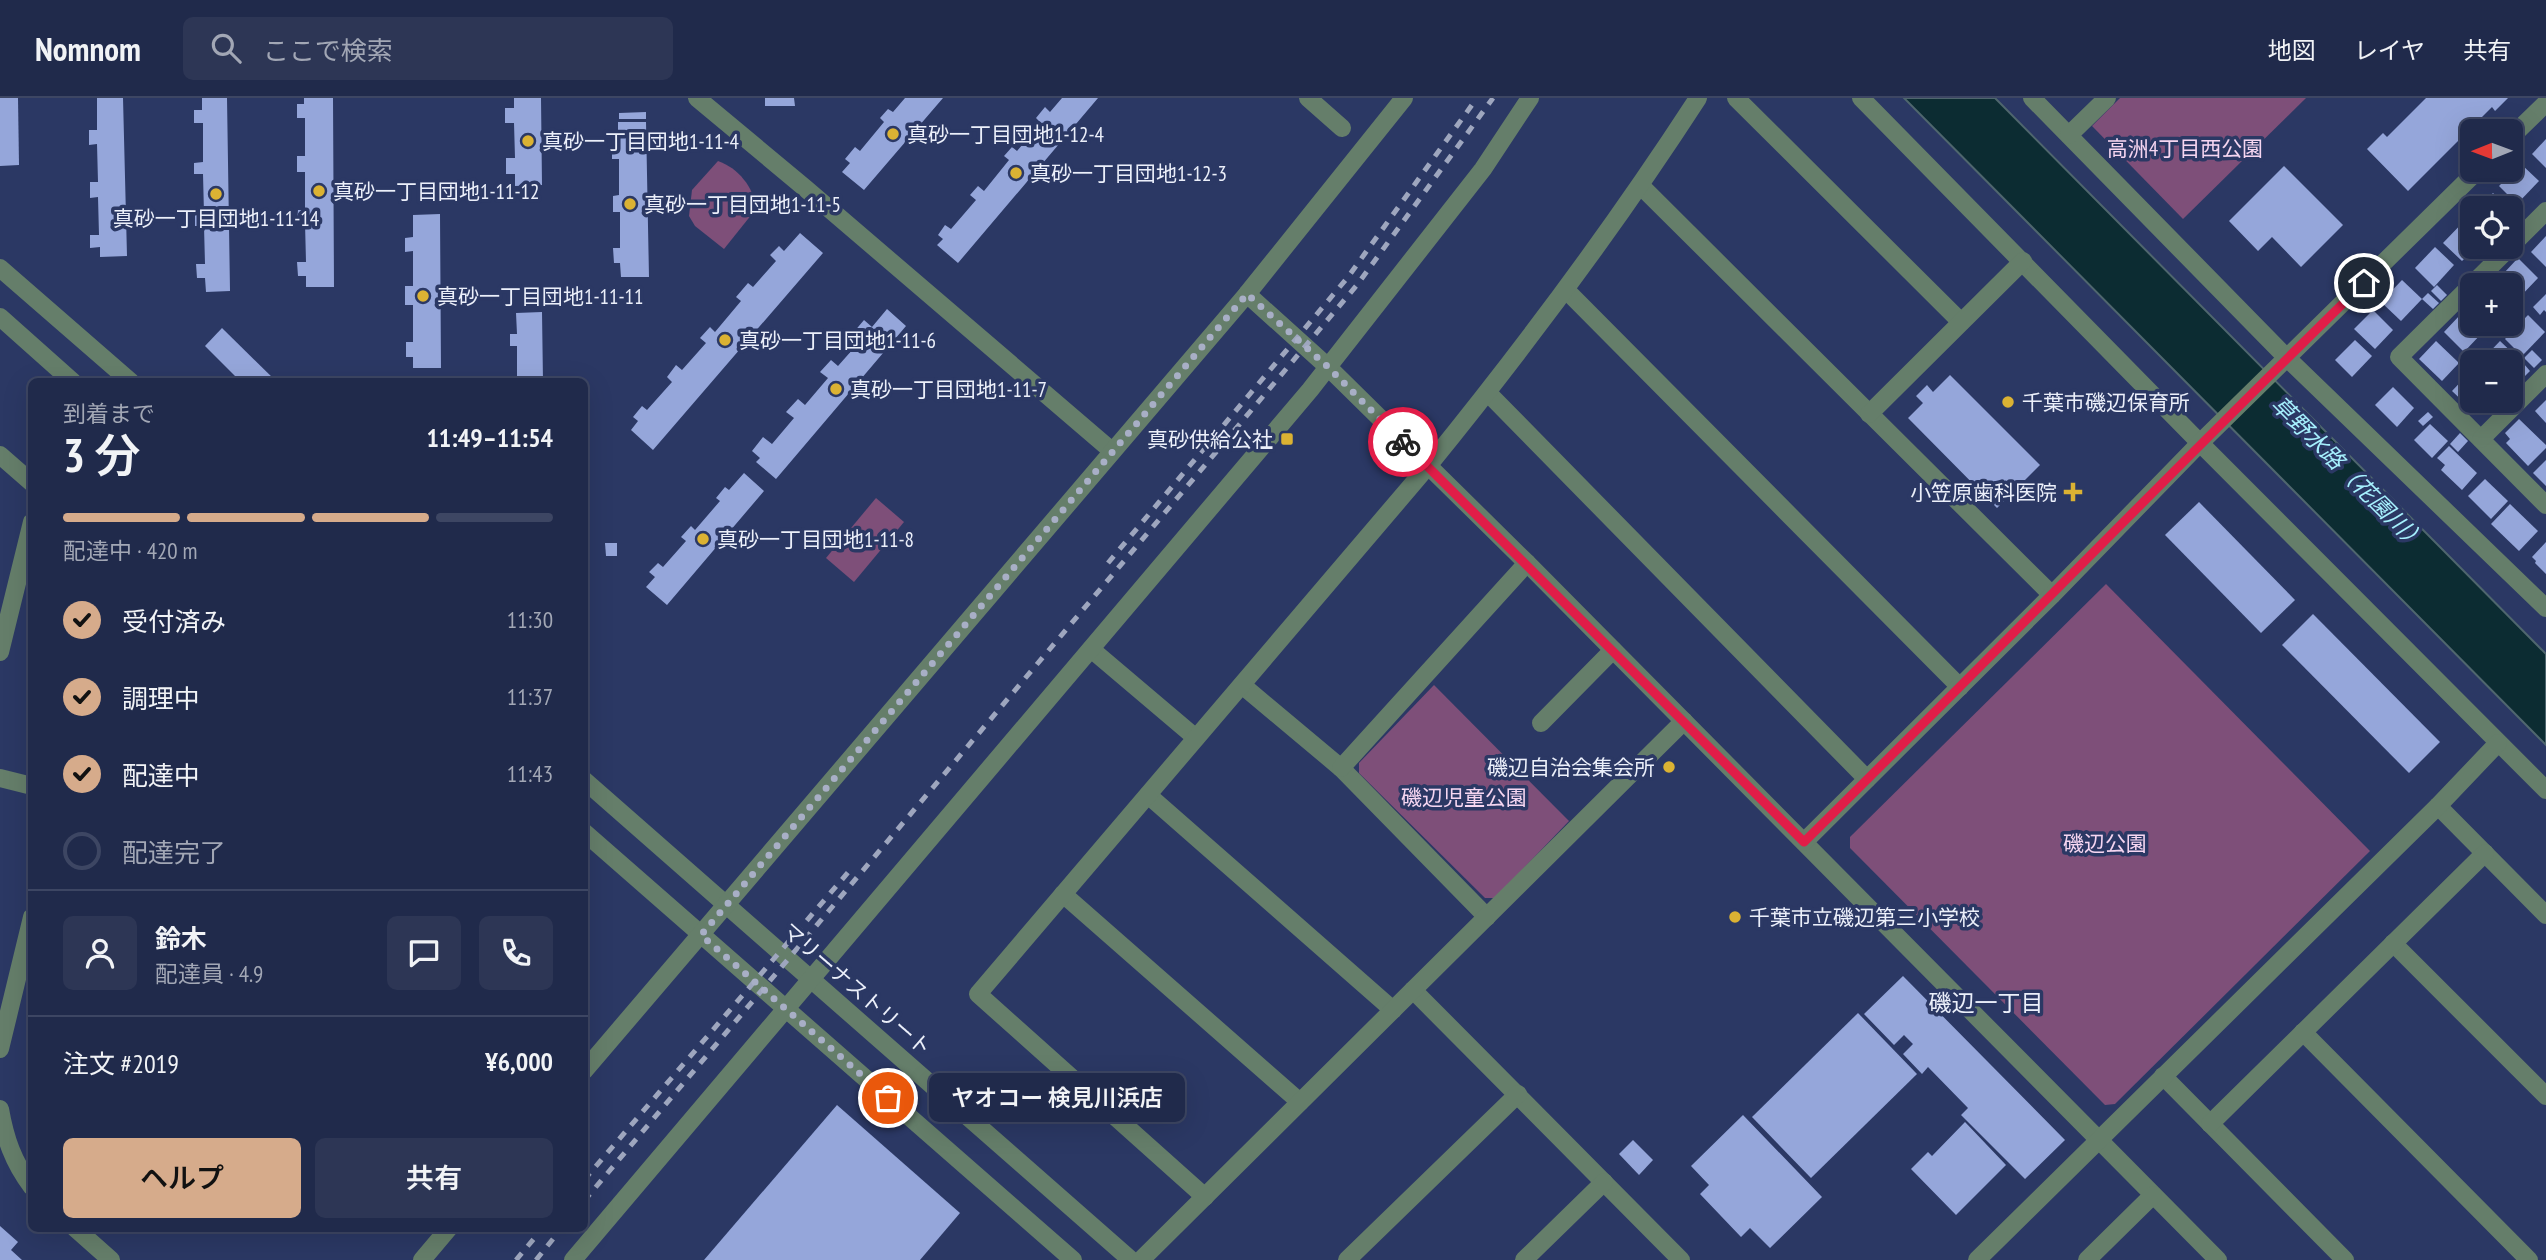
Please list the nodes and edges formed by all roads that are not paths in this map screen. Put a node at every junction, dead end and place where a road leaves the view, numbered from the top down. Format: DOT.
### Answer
graph roads {
  1 [pos="697,98"];
  2 [pos="1308,98"];
  3 [pos="1404,98"];
  4 [pos="1531,98"];
  5 [pos="1698,98"];
  6 [pos="1736,98"];
  7 [pos="1861,98"];
  8 [pos="2032,98"];
  9 [pos="2107,98"];
  10 [pos="2546,103"];
  11 [pos="2524,124"];
  12 [pos="1342,128"];
  13 [pos="2069,135"];
  14 [pos="2466,182"];
  15 [pos="1641,186"];
  16 [pos="2546,211"];
  17 [pos="2523,234"];
  18 [pos="2498,259"];
  19 [pos="2023,261"];
  20 [pos="0,268"];
  21 [pos="1566,290"];
  22 [pos="1247,294"];
  23 [pos="0,317"];
  24 [pos="1961,322"];
  25 [pos="2287,358"];
  26 [pos="1328,367"];
  27 [pos="2546,373"];
  28 [pos="69,378"];
  29 [pos="126,378"];
  30 [pos="1488,393"];
  31 [pos="1869,414"];
  32 [pos="2481,439"];
  33 [pos="2200,443"];
  34 [pos="1112,451"];
  35 [pos="0,456"];
  36 [pos="1428,466"];
  37 [pos="28,480"];
  38 [pos="2546,505"];
  39 [pos="28,538"];
  40 [pos="1527,563"];
  41 [pos="2052,595"];
  42 [pos="2546,608"];
  43 [pos="1091,649"];
  44 [pos="1613,650"];
  45 [pos="0,652"];
  46 [pos="1242,685"];
  47 [pos="1960,687"];
  48 [pos="1684,721"];
  49 [pos="1541,723"];
  50 [pos="1196,738"];
  51 [pos="2498,743"];
  52 [pos="1341,768"];
  53 [pos="0,778"];
  54 [pos="1867,779"];
  55 [pos="588,783"];
  56 [pos="28,785"];
  57 [pos="2546,790"];
  58 [pos="1148,795"];
  59 [pos="2438,806"];
  60 [pos="588,836"];
  61 [pos="1804,842"];
  62 [pos="2485,853"];
  63 [pos="1063,894"];
  64 [pos="727,905"];
  65 [pos="2546,915"];
  66 [pos="1487,916"];
  67 [pos="28,934"];
  68 [pos="701,935"];
  69 [pos="2393,943"];
  70 [pos="812,978"];
  71 [pos="1413,990"];
  72 [pos="786,1008"];
  73 [pos="1393,1010"];
  74 [pos="2303,1032"];
  75 [pos="0,1049"];
  76 [pos="588,1066"];
  77 [pos="2163,1076"];
  78 [pos="1518,1094"];
  79 [pos="2546,1096"];
  80 [pos="1300,1102"];
  81 [pos="0,1109"];
  82 [pos="2210,1124"];
  83 [pos="2098,1139"];
  84 [pos="28,1182"];
  85 [pos="1604,1182"];
  86 [pos="2153,1195"];
  87 [pos="1205,1197"];
  88 [pos="80,1232"];
  89 [pos="446,1232"];
  90 [pos="111,1260"];
  91 [pos="422,1260"];
  92 [pos="573,1260"];
  93 [pos="1073,1260"];
  94 [pos="1131,1260"];
  95 [pos="1141,1260"];
  96 [pos="1347,1260"];
  97 [pos="1524,1260"];
  98 [pos="1681,1260"];
  99 [pos="1976,1260"];
  100 [pos="2087,1260"];
  101 [pos="2218,1260"];
  102 [pos="2345,1260"];
  103 [pos="2529,1260"];
  1 -- 34 [label="street"];
  2 -- 12 [label="street"];
  3 -- 22 [label="street"];
  4 -- 26 [label="street"];
  5 -- 15 [label="street"];
  6 -- 24 [label="street"];
  7 -- 19 [label="street"];
  8 -- 13 [label="street"];
  9 -- 13 [label="street"];
  10 -- 11 [label="street"];
  13 -- 25 [label="street"];
  14 -- 25 [label="street"];
  15 -- 21 [label="street"];
  15 -- 31 [label="street"];
  16 -- 17 [label="street"];
  18 -- 32 [label="street"];
  19 -- 24 [label="street"];
  19 -- 33 [label="street"];
  20 -- 29 [label="street"];
  21 -- 30 [label="street"];
  21 -- 47 [label="street"];
  22 -- 26 [label="street"];
  22 -- 34 [label="street"];
  23 -- 28 [label="street"];
  24 -- 31 [label="street"];
  25 -- 33 [label="street"];
  25 -- 42 [label="street"];
  26 -- 36 [label="street"];
  26 -- 43 [label="street"];
  27 -- 32 [label="street"];
  30 -- 36 [label="street"];
  30 -- 54 [label="street"];
  31 -- 41 [label="street"];
  32 -- 38 [label="street"];
  33 -- 41 [label="street"];
  33 -- 51 [label="street"];
  34 -- 64 [label="street"];
  35 -- 37 [label="street"];
  36 -- 40 [label="street"];
  36 -- 46 [label="street"];
  39 -- 45 [label="street"];
  40 -- 44 [label="street"];
  40 -- 52 [label="street"];
  41 -- 47 [label="street"];
  43 -- 50 [label="street"];
  43 -- 70 [label="street"];
  44 -- 48 [label="street"];
  44 -- 49 [label="street"];
  46 -- 50 [label="street"];
  46 -- 52 [label="street"];
  47 -- 54 [label="street"];
  48 -- 61 [label="street"];
  48 -- 66 [label="street"];
  50 -- 58 [label="street"];
  51 -- 57 [label="street"];
  51 -- 59 [label="street"];
  52 -- 66 [label="street"];
  53 -- 56 [label="street"];
  54 -- 61 [label="street"];
  55 -- 64 [label="street, マリーナストリート"];
  58 -- 63 [label="street"];
  58 -- 73 [label="street"];
  59 -- 62 [label="street"];
  59 -- 77 [label="street"];
  60 -- 68 [label="street"];
  61 -- 83 [label="street"];
  62 -- 65 [label="street"];
  62 -- 69 [label="street"];
  63 -- 80 [label="street"];
  63 -- 87 [label="street"];
  64 -- 68 [label="street"];
  64 -- 70 [label="street, マリーナストリート"];
  66 -- 71 [label="street"];
  67 -- 75 [label="street"];
  68 -- 72 [label="street"];
  68 -- 76 [label="street"];
  69 -- 74 [label="street"];
  69 -- 79 [label="street"];
  70 -- 72 [label="street"];
  70 -- 94 [label="street, マリーナストリート"];
  71 -- 73 [label="street"];
  71 -- 78 [label="street"];
  72 -- 92 [label="street"];
  72 -- 93 [label="street"];
  73 -- 80 [label="street"];
  74 -- 82 [label="street"];
  74 -- 103 [label="street"];
  77 -- 82 [label="street"];
  77 -- 83 [label="street"];
  78 -- 85 [label="street"];
  78 -- 96 [label="street"];
  80 -- 87 [label="street"];
  81 -- 84 [label="street"];
  82 -- 102 [label="street"];
  83 -- 86 [label="street"];
  83 -- 99 [label="street"];
  85 -- 97 [label="street"];
  85 -- 98 [label="street"];
  86 -- 100 [label="street"];
  86 -- 101 [label="street"];
  87 -- 95 [label="street"];
  88 -- 90 [label="street"];
  89 -- 91 [label="street"];
}
